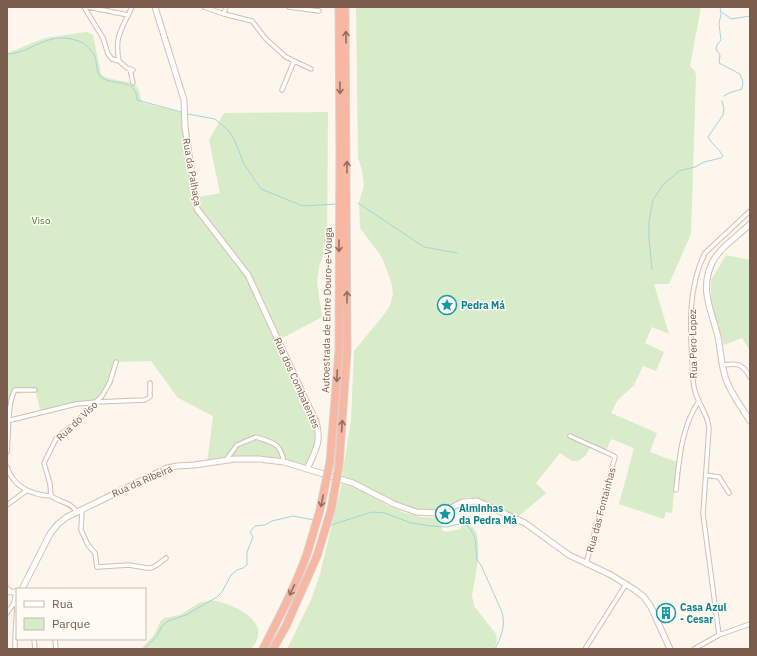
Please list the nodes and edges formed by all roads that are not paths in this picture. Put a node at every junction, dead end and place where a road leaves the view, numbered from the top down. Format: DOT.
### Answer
graph roads {
  1 [pos="84,7"];
  2 [pos="88,7"];
  3 [pos="132,7"];
  4 [pos="155,7"];
  5 [pos="204,7"];
  6 [pos="226,7"];
  7 [pos="289,7"];
  8 [pos="339,7"];
  9 [pos="345,7"];
  10 [pos="319,11"];
  11 [pos="224,14"];
  12 [pos="128,15"];
  13 [pos="294,61"];
  14 [pos="119,62"];
  15 [pos="311,69"];
  16 [pos="133,83"];
  17 [pos="282,90"];
  18 [pos="750,211"];
  19 [pos="750,224"];
  20 [pos="269,321"];
  21 [pos="116,362"];
  22 [pos="723,365"];
  23 [pos="750,377"];
  24 [pos="150,383"];
  25 [pos="35,390"];
  26 [pos="699,401"];
  27 [pos="96,402"];
  28 [pos="8,421"];
  29 [pos="750,421"];
  30 [pos="570,436"];
  31 [pos="7,452"];
  32 [pos="226,460"];
  33 [pos="284,462"];
  34 [pos="7,467"];
  35 [pos="307,469"];
  36 [pos="706,475"];
  37 [pos="676,490"];
  38 [pos="26,491"];
  39 [pos="729,493"];
  40 [pos="51,496"];
  41 [pos="7,505"];
  42 [pos="80,511"];
  43 [pos="166,558"];
  44 [pos="586,564"];
  45 [pos="626,583"];
  46 [pos="23,588"];
  47 [pos="16,596"];
  48 [pos="14,603"];
  49 [pos="7,613"];
  50 [pos="16,622"];
  51 [pos="750,624"];
  52 [pos="719,635"];
  53 [pos="15,649"];
  54 [pos="263,649"];
  55 [pos="273,649"];
  56 [pos="586,649"];
  57 [pos="670,649"];
  58 [pos="694,649"];
  1 -- 14 [label="street"];
  2 -- 12 [label="street"];
  3 -- 12 [label="street"];
  4 -- 20 [label="main road, Rua da Palhaça"];
  5 -- 11 [label="street"];
  6 -- 11 [label="street"];
  7 -- 10 [label="street"];
  8 -- 54 [label="highway, Autoestrada de Entre Douro-e-Vouga, one-way, bridge"];
  55 -- 9 [label="highway, Autoestrada de Entre Douro-e-Vouga, one-way, bridge"];
  11 -- 13 [label="street"];
  12 -- 14 [label="street"];
  13 -- 15 [label="street"];
  13 -- 17 [label="street"];
  14 -- 16 [label="street"];
  18 -- 26 [label="street, Rua Pero Lopez"];
  19 -- 22 [label="main road"];
  20 -- 35 [label="main road, Rua dos Combatentes"];
  21 -- 27 [label="street, Rua do Viso"];
  22 -- 23 [label="street"];
  22 -- 29 [label="main road"];
  24 -- 27 [label="street"];
  25 -- 28 [label="street"];
  26 -- 36 [label="street, Rua Pero Lopez"];
  26 -- 37 [label="street"];
  27 -- 28 [label="street"];
  27 -- 40 [label="street, Rua do Viso"];
  28 -- 31 [label="street"];
  30 -- 44 [label="street, Rua das Fontainhas"];
  32 -- 33 [label="main road, Rua da Ribeira"];
  32 -- 33 [label="street"];
  32 -- 42 [label="main road, Rua da Ribeira"];
  33 -- 35 [label="main road, Rua da Ribeira"];
  34 -- 38 [label="street"];
  35 -- 44 [label="main road, Rua da Ribeira"];
  36 -- 39 [label="street"];
  36 -- 52 [label="street, Rua Pero Lopez"];
  38 -- 40 [label="street"];
  38 -- 41 [label="street"];
  40 -- 42 [label="street"];
  42 -- 43 [label="street"];
  42 -- 46 [label="main road, Rua da Ribeira"];
  44 -- 45 [label="main road, Rua da Ribeira"];
  45 -- 56 [label="street"];
  45 -- 57 [label="main road, Rua da Ribeira"];
  47 -- 48 [label="street"];
  48 -- 49 [label="street"];
  50 -- 53 [label="street"];
  51 -- 52 [label="street"];
  52 -- 58 [label="street"];
}
